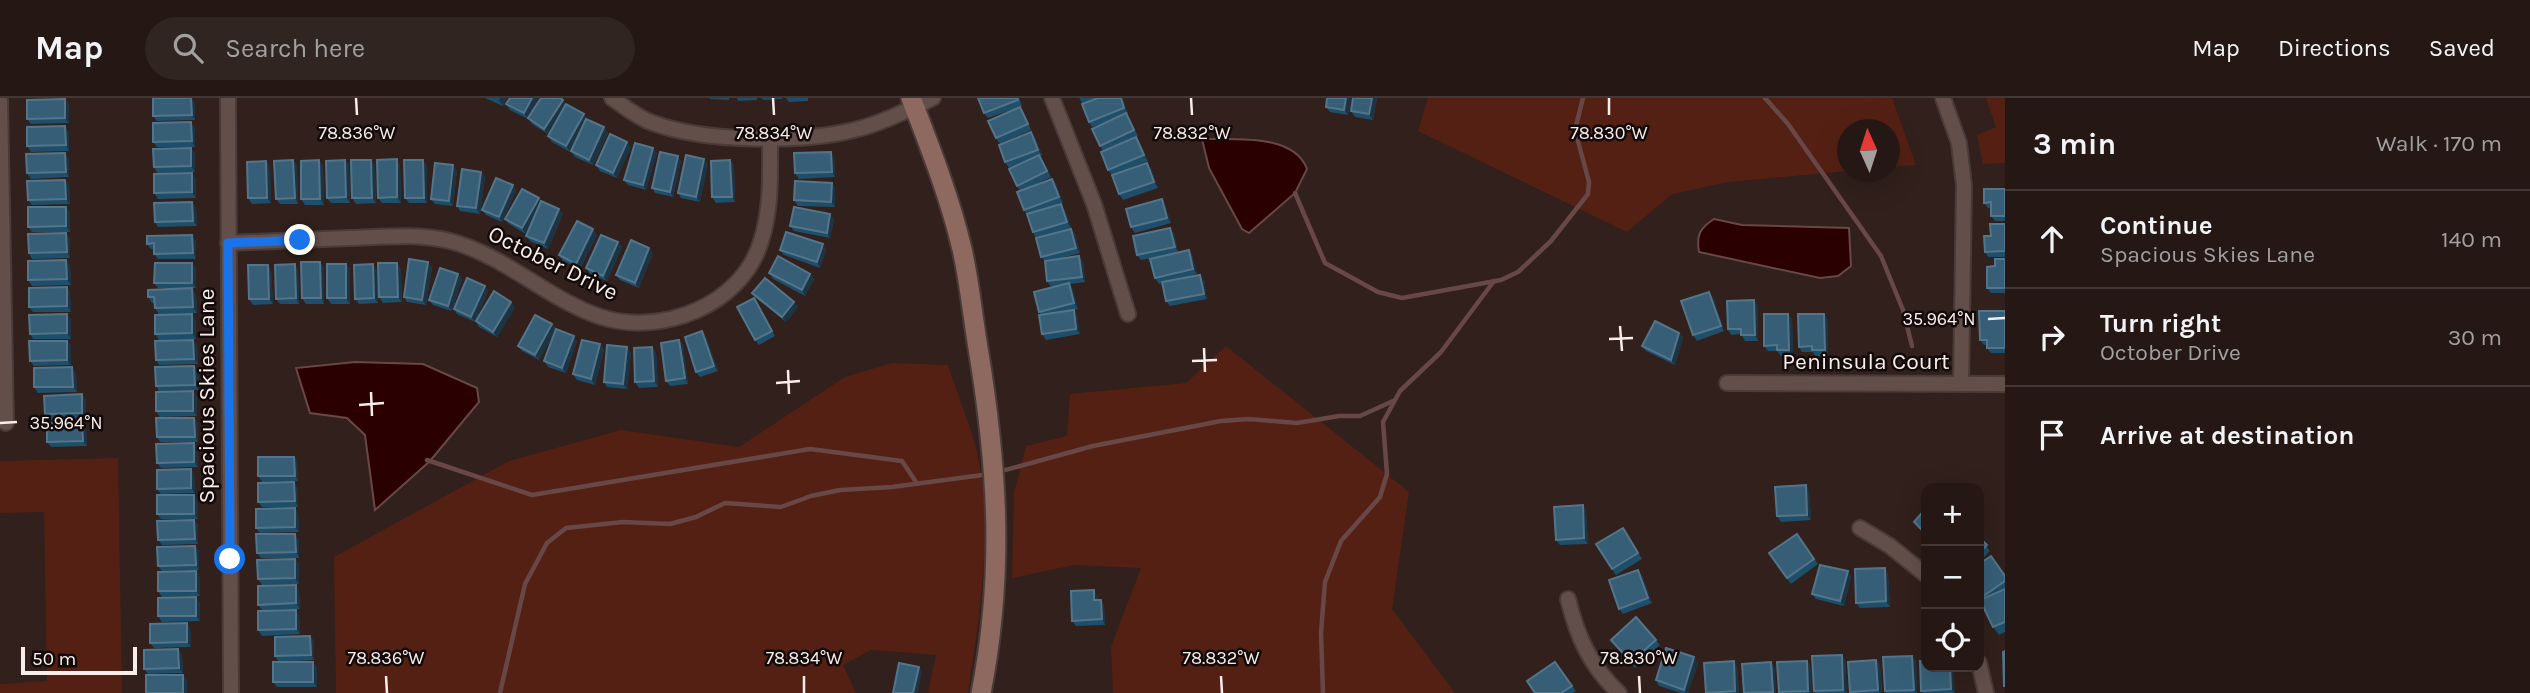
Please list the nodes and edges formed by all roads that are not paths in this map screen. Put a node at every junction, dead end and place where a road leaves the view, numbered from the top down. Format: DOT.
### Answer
graph roads {
  1 [pos="228,98"];
  2 [pos="612,98"];
  3 [pos="933,98"];
  4 [pos="1052,98"];
  5 [pos="1943,98"];
  6 [pos="0,101"];
  7 [pos="913,102"];
  8 [pos="770,136"];
  9 [pos="228,243"];
  10 [pos="1128,314"];
  11 [pos="1727,383"];
  12 [pos="1961,384"];
  13 [pos="2005,384"];
  14 [pos="6,423"];
  15 [pos="1860,528"];
  16 [pos="1921,571"];
  17 [pos="1568,599"];
  18 [pos="1981,672"];
  19 [pos="231,693"];
  20 [pos="981,693"];
  21 [pos="1619,693"];
  22 [pos="1986,693"];
  1 -- 9 [label="street, Spacious Skies Lane"];
  2 -- 8 [label="street"];
  3 -- 7 [label="street"];
  4 -- 10 [label="street"];
  5 -- 12 [label="street"];
  6 -- 14 [label="street"];
  7 -- 8 [label="street"];
  7 -- 20 [label="street"];
  8 -- 9 [label="street, October Drive"];
  9 -- 19 [label="street, Spacious Skies Lane"];
  11 -- 12 [label="street, Peninsula Court"];
  12 -- 13 [label="street, Peninsula Court"];
  15 -- 16 [label="street"];
  17 -- 21 [label="street"];
  18 -- 22 [label="street"];
}
